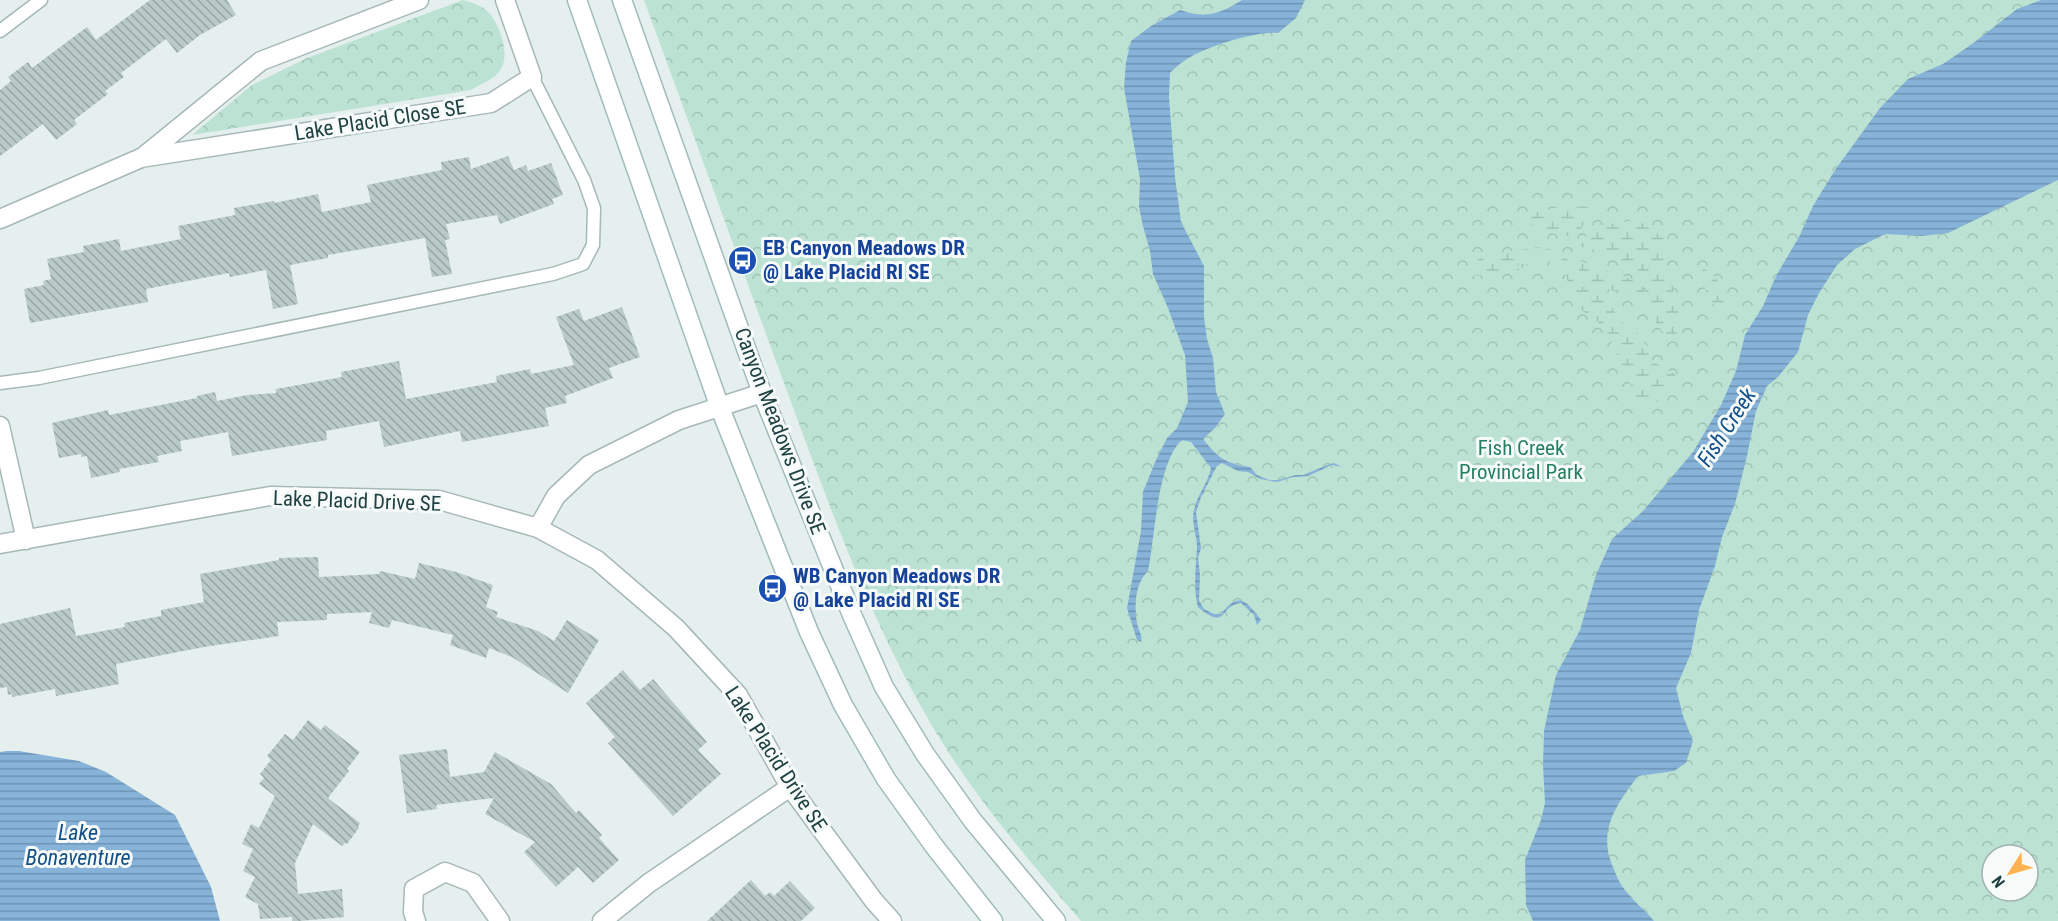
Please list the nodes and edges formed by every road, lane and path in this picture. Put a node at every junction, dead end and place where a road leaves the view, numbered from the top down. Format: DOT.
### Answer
graph roads {
  1 [pos="41,0"];
  2 [pos="420,0"];
  3 [pos="505,0"];
  4 [pos="577,0"];
  5 [pos="622,0"];
  6 [pos="0,31"];
  7 [pos="532,77"];
  8 [pos="141,158"];
  9 [pos="0,219"];
  10 [pos="0,383"];
  11 [pos="762,393"];
  12 [pos="720,408"];
  13 [pos="0,426"];
  14 [pos="538,528"];
  15 [pos="26,540"];
  16 [pos="0,544"];
  17 [pos="790,787"];
  18 [pos="416,921"];
  19 [pos="500,921"];
  20 [pos="602,921"];
  21 [pos="892,921"];
  22 [pos="993,921"];
  23 [pos="1056,921"];
  1 -- 6 [label="lane"];
  2 -- 8 [label="street, Lake Placid Close SE"];
  3 -- 7 [label="street"];
  4 -- 12 [label="street"];
  5 -- 11 [label="street, Canyon Meadows Drive SE"];
  7 -- 8 [label="street, Lake Placid Close SE"];
  7 -- 10 [label="lane"];
  8 -- 9 [label="street, Lake Placid Close SE"];
  11 -- 12 [label="street"];
  11 -- 23 [label="street, Canyon Meadows Drive SE"];
  12 -- 14 [label="street"];
  12 -- 22 [label="street"];
  13 -- 15 [label="street"];
  14 -- 15 [label="street, Lake Placid Drive SE"];
  14 -- 17 [label="street, Lake Placid Drive SE"];
  15 -- 16 [label="street, Lake Placid Drive SE"];
  17 -- 20 [label="street"];
  17 -- 21 [label="street, Lake Placid Drive SE"];
  18 -- 19 [label="street"];
}
